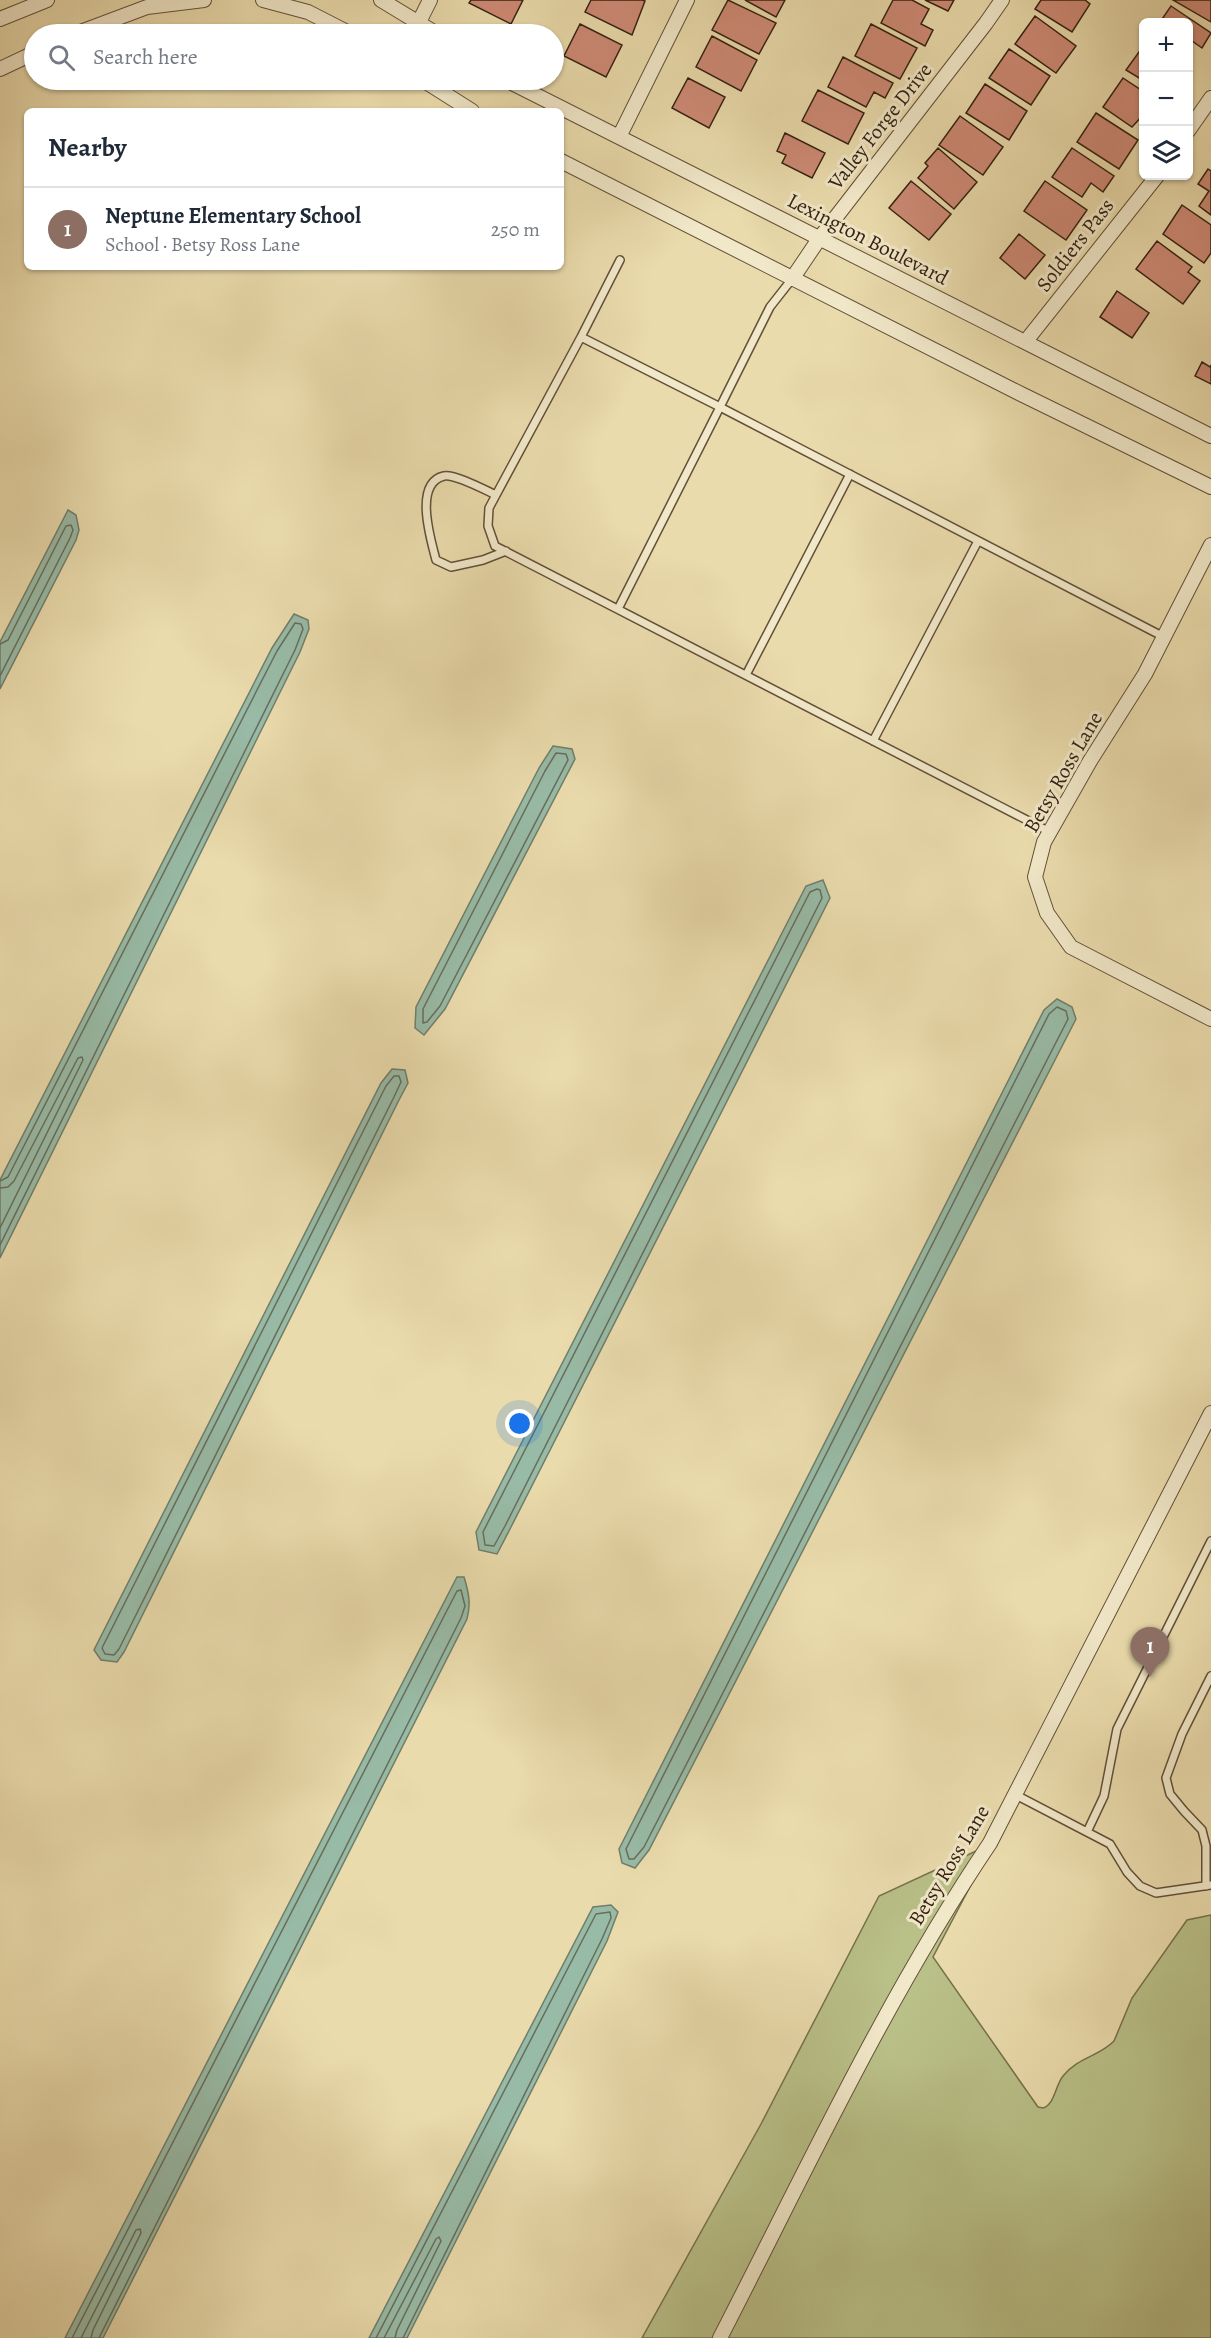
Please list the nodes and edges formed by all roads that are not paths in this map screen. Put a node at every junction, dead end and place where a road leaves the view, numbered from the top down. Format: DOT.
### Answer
graph roads {
  1 [pos="47,0"];
  2 [pos="204,0"];
  3 [pos="263,0"];
  4 [pos="381,0"];
  5 [pos="430,0"];
  6 [pos="687,0"];
  7 [pos="1002,0"];
  8 [pos="165,2"];
  9 [pos="0,19"];
  10 [pos="102,24"];
  11 [pos="331,24"];
  12 [pos="410,24"];
  13 [pos="418,24"];
  14 [pos="24,58"];
  15 [pos="0,69"];
  16 [pos="439,90"];
  17 [pos="526,90"];
  18 [pos="1211,98"];
  19 [pos="467,108"];
  20 [pos="562,108"];
  21 [pos="564,109"];
  22 [pos="1191,126"];
  23 [pos="619,137"];
  24 [pos="564,163"];
  25 [pos="1154,180"];
  26 [pos="819,239"];
  27 [pos="620,260"];
  28 [pos="792,279"];
  29 [pos="581,337"];
  30 [pos="1026,341"];
  31 [pos="720,407"];
  32 [pos="1211,436"];
  33 [pos="850,474"];
  34 [pos="1211,487"];
  35 [pos="496,495"];
  36 [pos="978,541"];
  37 [pos="1211,544"];
  38 [pos="506,551"];
  39 [pos="618,609"];
  40 [pos="1164,637"];
  41 [pos="746,675"];
  42 [pos="873,741"];
  43 [pos="1050,832"];
  44 [pos="1211,1019"];
  45 [pos="1211,1413"];
  46 [pos="1211,1541"];
  47 [pos="1211,1676"];
  48 [pos="1014,1794"];
  49 [pos="1088,1832"];
  50 [pos="1209,1886"];
  51 [pos="720,2338"];
  1 -- 9 [label="street"];
  2 -- 8 [label="street"];
  3 -- 11 [label="street"];
  4 -- 12 [label="street"];
  5 -- 13 [label="street"];
  6 -- 23 [label="street"];
  7 -- 26 [label="street, Valley Forge Drive"];
  8 -- 10 [label="street"];
  14 -- 15 [label="street"];
  16 -- 19 [label="street"];
  17 -- 20 [label="street, Lexington Boulevard"];
  18 -- 22 [label="street"];
  21 -- 23 [label="street, Lexington Boulevard"];
  23 -- 26 [label="street, Lexington Boulevard"];
  24 -- 28 [label="street"];
  25 -- 30 [label="street, Soldiers Pass"];
  26 -- 28 [label="street, Valley Forge Drive"];
  26 -- 30 [label="street, Lexington Boulevard"];
  27 -- 29 [label="lane"];
  28 -- 31 [label="lane"];
  28 -- 34 [label="street"];
  29 -- 31 [label="lane"];
  29 -- 35 [label="lane"];
  30 -- 32 [label="street, Lexington Boulevard"];
  31 -- 33 [label="lane"];
  31 -- 39 [label="lane"];
  33 -- 36 [label="lane"];
  33 -- 41 [label="lane"];
  35 -- 38 [label="lane"];
  35 -- 38 [label="lane"];
  36 -- 40 [label="lane"];
  36 -- 42 [label="lane"];
  37 -- 40 [label="street, Betsy Ross Lane"];
  38 -- 39 [label="lane"];
  39 -- 41 [label="lane"];
  40 -- 43 [label="street, Betsy Ross Lane"];
  41 -- 42 [label="lane"];
  42 -- 43 [label="lane"];
  43 -- 44 [label="street, Betsy Ross Lane"];
  45 -- 48 [label="street, Betsy Ross Lane"];
  46 -- 49 [label="lane"];
  47 -- 50 [label="lane"];
  48 -- 49 [label="lane"];
  48 -- 51 [label="street, Betsy Ross Lane"];
  49 -- 50 [label="lane"];
}
